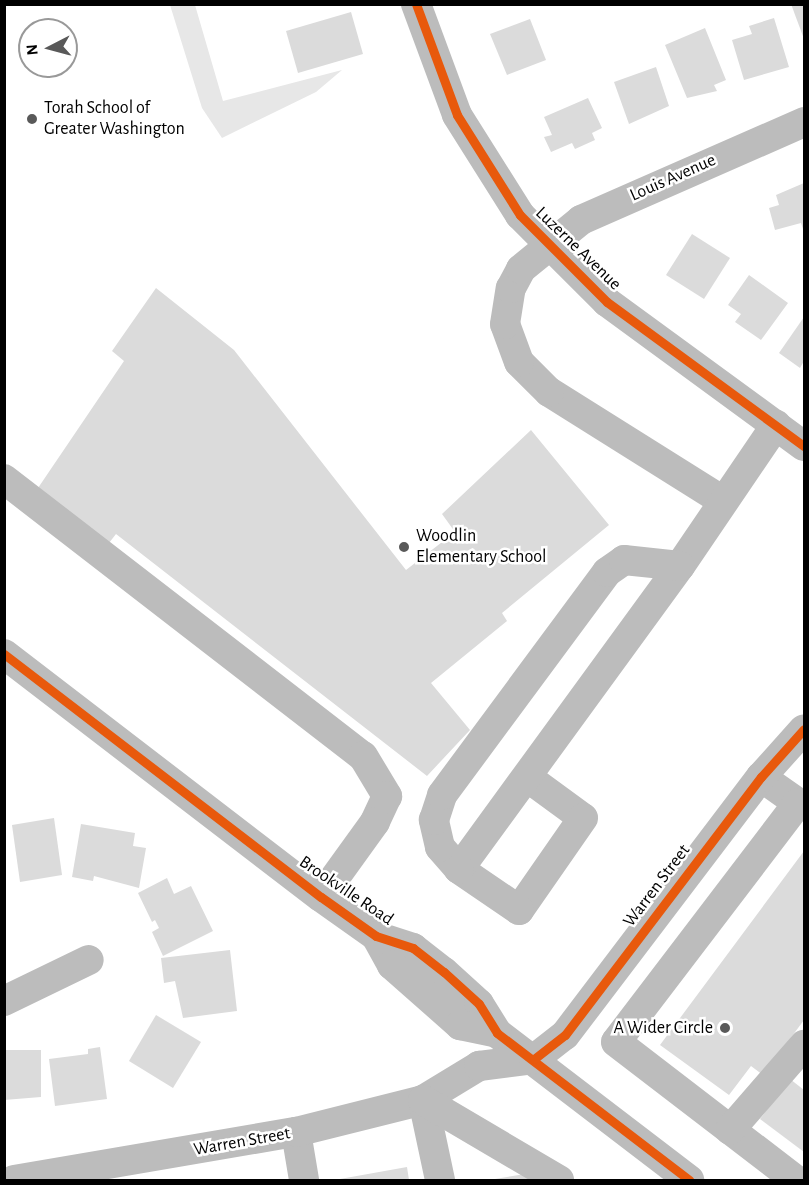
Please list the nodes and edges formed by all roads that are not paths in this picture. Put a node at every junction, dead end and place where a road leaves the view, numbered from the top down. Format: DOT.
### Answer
graph roads {
  1 [pos="416,4"];
  2 [pos="804,122"];
  3 [pos="548,246"];
  4 [pos="776,425"];
  5 [pos="804,446"];
  6 [pos="4,478"];
  7 [pos="723,501"];
  8 [pos="680,566"];
  9 [pos="4,654"];
  10 [pos="804,730"];
  11 [pos="527,777"];
  12 [pos="760,777"];
  13 [pos="459,869"];
  14 [pos="321,897"];
  15 [pos="89,960"];
  16 [pos="607,980"];
  17 [pos="4,1001"];
  18 [pos="642,1008"];
  19 [pos="804,1045"];
  20 [pos="534,1059"];
  21 [pos="423,1100"];
  22 [pos="730,1130"];
  23 [pos="296,1132"];
  24 [pos="81,1175"];
  25 [pos="14,1180"];
  26 [pos="304,1180"];
  27 [pos="440,1180"];
  28 [pos="559,1180"];
  29 [pos="689,1180"];
  30 [pos="796,1180"];
  1 -- 3 [label="street, Luzerne Avenue"];
  2 -- 3 [label="street, Louis Avenue"];
  3 -- 4 [label="street, Luzerne Avenue"];
  3 -- 7 [label="street, Louis Avenue"];
  4 -- 5 [label="street, Luzerne Avenue"];
  4 -- 7 [label="street"];
  6 -- 14 [label="street"];
  7 -- 8 [label="street"];
  8 -- 11 [label="street"];
  8 -- 13 [label="street"];
  9 -- 14 [label="street, Brookville Road"];
  10 -- 12 [label="street, Warren Street"];
  11 -- 13 [label="street"];
  11 -- 13 [label="street"];
  12 -- 16 [label="street, Warren Street"];
  12 -- 18 [label="street"];
  14 -- 20 [label="street, Brookville Road"];
  15 -- 17 [label="street"];
  16 -- 18 [label="street"];
  16 -- 20 [label="street, Warren Street"];
  18 -- 22 [label="street"];
  19 -- 22 [label="street"];
  20 -- 21 [label="street, Warren Street"];
  20 -- 29 [label="street, Brookville Road"];
  21 -- 23 [label="street, Warren Street"];
  21 -- 27 [label="street"];
  21 -- 28 [label="street"];
  22 -- 30 [label="street"];
  23 -- 24 [label="street, Warren Street"];
  23 -- 26 [label="street"];
  24 -- 25 [label="street, Warren Street"];
}
